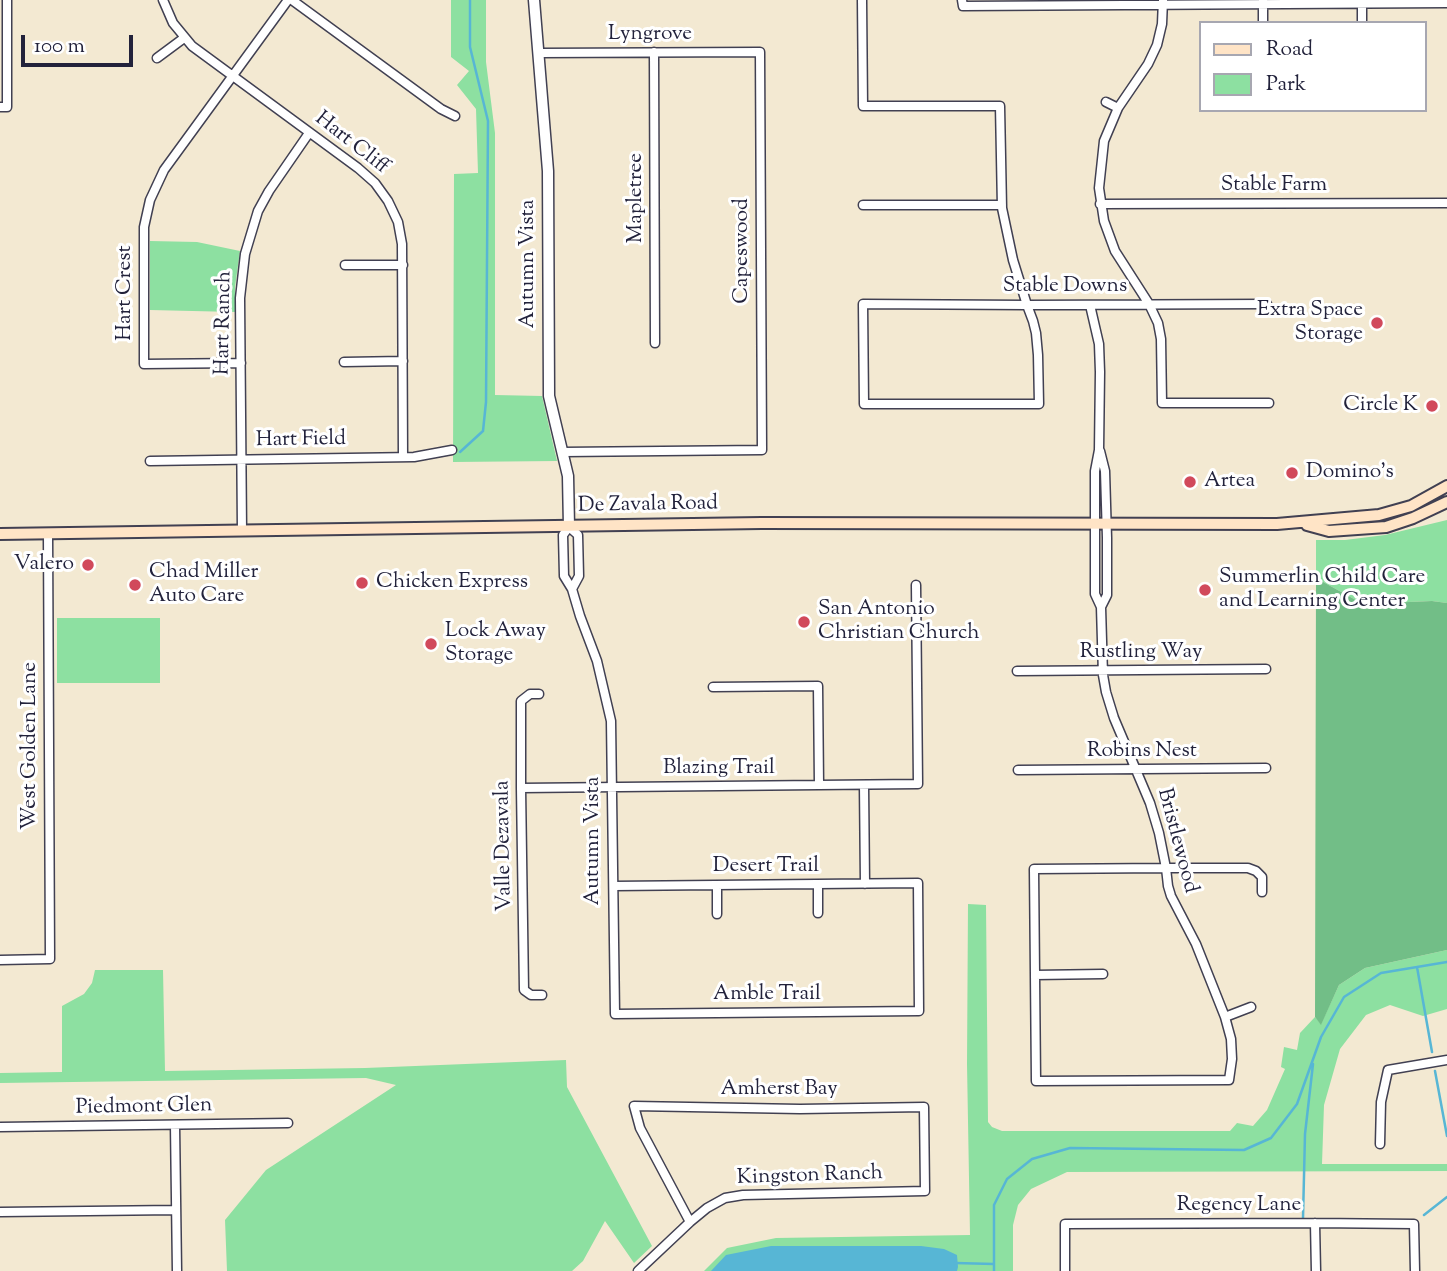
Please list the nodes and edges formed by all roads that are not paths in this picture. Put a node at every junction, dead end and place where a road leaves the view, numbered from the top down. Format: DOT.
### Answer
graph roads {
  1 [pos="7,0"];
  2 [pos="163,0"];
  3 [pos="290,0"];
  4 [pos="534,0"];
  5 [pos="862,0"];
  6 [pos="1163,2"];
  7 [pos="1263,2"];
  8 [pos="1363,2"];
  9 [pos="962,3"];
  10 [pos="1063,3"];
  11 [pos="1447,3"];
  12 [pos="1263,21"];
  13 [pos="1362,21"];
  14 [pos="184,37"];
  15 [pos="539,52"];
  16 [pos="654,52"];
  17 [pos="760,52"];
  18 [pos="157,58"];
  19 [pos="232,77"];
  20 [pos="1136,80"];
  21 [pos="1146,87"];
  22 [pos="1106,102"];
  23 [pos="4,107"];
  24 [pos="1118,108"];
  25 [pos="455,116"];
  26 [pos="309,133"];
  27 [pos="155,165"];
  28 [pos="164,170"];
  29 [pos="1447,203"];
  30 [pos="1101,204"];
  31 [pos="863,205"];
  32 [pos="1002,205"];
  33 [pos="345,265"];
  34 [pos="403,265"];
  35 [pos="1090,304"];
  36 [pos="1149,304"];
  37 [pos="1267,304"];
  38 [pos="1027,305"];
  39 [pos="655,343"];
  40 [pos="404,361"];
  41 [pos="344,362"];
  42 [pos="240,363"];
  43 [pos="1269,403"];
  44 [pos="452,450"];
  45 [pos="1099,450"];
  46 [pos="563,452"];
  47 [pos="403,457"];
  48 [pos="241,460"];
  49 [pos="150,461"];
  50 [pos="1447,486"];
  51 [pos="1447,502"];
  52 [pos="1094,523"];
  53 [pos="1106,523"];
  54 [pos="1297,523"];
  55 [pos="569,527"];
  56 [pos="242,531"];
  57 [pos="48,533"];
  58 [pos="0,534"];
  59 [pos="916,585"];
  60 [pos="572,589"];
  61 [pos="1101,607"];
  62 [pos="1266,669"];
  63 [pos="1103,670"];
  64 [pos="1017,671"];
  65 [pos="713,687"];
  66 [pos="539,694"];
  67 [pos="1266,768"];
  68 [pos="1136,769"];
  69 [pos="1018,770"];
  70 [pos="819,785"];
  71 [pos="864,785"];
  72 [pos="613,787"];
  73 [pos="521,788"];
  74 [pos="1166,868"];
  75 [pos="818,884"];
  76 [pos="865,884"];
  77 [pos="716,885"];
  78 [pos="614,886"];
  79 [pos="1262,892"];
  80 [pos="818,913"];
  81 [pos="717,914"];
  82 [pos="0,960"];
  83 [pos="1103,974"];
  84 [pos="1035,975"];
  85 [pos="542,995"];
  86 [pos="1251,1007"];
  87 [pos="919,1011"];
  88 [pos="615,1014"];
  89 [pos="1225,1017"];
  90 [pos="1447,1060"];
  91 [pos="288,1123"];
  92 [pos="175,1125"];
  93 [pos="0,1127"];
  94 [pos="1380,1144"];
  95 [pos="925,1191"];
  96 [pos="176,1210"];
  97 [pos="0,1212"];
  98 [pos="690,1222"];
  99 [pos="1315,1223"];
  100 [pos="177,1271"];
  101 [pos="638,1271"];
  102 [pos="1065,1271"];
  103 [pos="1316,1271"];
  104 [pos="1415,1271"];
  1 -- 23 [label="street"];
  2 -- 14 [label="street, Hart Cliff"];
  3 -- 19 [label="street, Hart Crest"];
  3 -- 25 [label="street"];
  4 -- 15 [label="street, Autumn Vista"];
  5 -- 32 [label="street"];
  6 -- 7 [label="street"];
  6 -- 10 [label="street"];
  6 -- 20 [label="street"];
  7 -- 8 [label="street"];
  7 -- 12 [label="street"];
  8 -- 11 [label="street"];
  8 -- 13 [label="street"];
  9 -- 10 [label="street"];
  14 -- 18 [label="street"];
  14 -- 19 [label="street, Hart Cliff"];
  15 -- 16 [label="street, Lyngrove"];
  15 -- 46 [label="street, Autumn Vista"];
  16 -- 17 [label="street, Lyngrove"];
  16 -- 39 [label="street, Mapletree"];
  17 -- 46 [label="street, Capeswood"];
  19 -- 26 [label="street, Hart Cliff"];
  19 -- 28 [label="street, Hart Crest"];
  20 -- 21 [label="street"];
  20 -- 24 [label="street"];
  22 -- 24 [label="street"];
  24 -- 30 [label="street"];
  26 -- 34 [label="street, Hart Cliff"];
  26 -- 42 [label="street, Hart Ranch"];
  27 -- 28 [label="street"];
  28 -- 42 [label="street, Hart Crest"];
  29 -- 30 [label="street, Stable Farm"];
  30 -- 36 [label="street"];
  31 -- 32 [label="street"];
  32 -- 38 [label="street"];
  33 -- 34 [label="street"];
  34 -- 40 [label="street, Hart Cliff"];
  35 -- 36 [label="street, Stable Downs"];
  35 -- 38 [label="street, Stable Downs"];
  35 -- 45 [label="street"];
  36 -- 37 [label="street, Stable Downs"];
  36 -- 43 [label="street"];
  38 -- 38 [label="street, Stable Downs"];
  40 -- 41 [label="street"];
  40 -- 47 [label="street, Hart Cliff"];
  42 -- 48 [label="street, Hart Ranch"];
  44 -- 47 [label="street, Hart Field"];
  45 -- 52 [label="street, Bristlewood"];
  45 -- 53 [label="street, Bristlewood"];
  46 -- 55 [label="street, Autumn Vista"];
  47 -- 48 [label="street, Hart Field"];
  48 -- 49 [label="street, Hart Field"];
  48 -- 56 [label="street, Hart Ranch"];
  50 -- 54 [label="main road, De Zavala Road"];
  51 -- 54 [label="main road, De Zavala Road"];
  52 -- 53 [label="main road, De Zavala Road"];
  52 -- 55 [label="main road, De Zavala Road"];
  52 -- 61 [label="street, Bristlewood"];
  53 -- 54 [label="main road, De Zavala Road"];
  53 -- 61 [label="street, Bristlewood"];
  55 -- 56 [label="main road, De Zavala Road"];
  55 -- 60 [label="street, Autumn Vista"];
  55 -- 60 [label="street, Autumn Vista"];
  56 -- 57 [label="main road, De Zavala Road"];
  57 -- 58 [label="main road, De Zavala Road"];
  57 -- 82 [label="street, West Golden Lane"];
  59 -- 71 [label="street, Blazing Trail"];
  60 -- 72 [label="street, Autumn Vista"];
  61 -- 63 [label="street, Bristlewood"];
  62 -- 63 [label="street, Rustling Way"];
  63 -- 64 [label="street, Rustling Way"];
  63 -- 68 [label="street, Bristlewood"];
  65 -- 70 [label="street"];
  66 -- 73 [label="street, Valle Dezavala"];
  67 -- 68 [label="street, Robins Nest"];
  68 -- 69 [label="street, Robins Nest"];
  68 -- 74 [label="street, Bristlewood"];
  70 -- 71 [label="street, Blazing Trail"];
  70 -- 72 [label="street, Blazing Trail"];
  71 -- 76 [label="street"];
  72 -- 73 [label="street, Blazing Trail"];
  72 -- 78 [label="street, Autumn Vista"];
  73 -- 85 [label="street, Valle Dezavala"];
  74 -- 79 [label="street"];
  74 -- 84 [label="street"];
  74 -- 89 [label="street, Bristlewood"];
  75 -- 76 [label="street, Desert Trail"];
  75 -- 77 [label="street, Desert Trail"];
  75 -- 80 [label="street"];
  76 -- 87 [label="street, Desert Trail"];
  77 -- 78 [label="street, Desert Trail"];
  77 -- 81 [label="street"];
  78 -- 88 [label="street, Autumn Vista"];
  83 -- 84 [label="street"];
  84 -- 89 [label="street, Bristlewood"];
  86 -- 89 [label="street"];
  87 -- 88 [label="street, Amble Trail"];
  90 -- 94 [label="street"];
  91 -- 92 [label="street, Piedmont Glen"];
  92 -- 93 [label="street, Piedmont Glen"];
  92 -- 96 [label="street"];
  95 -- 98 [label="street, Kingston Ranch"];
  95 -- 98 [label="street, Amherst Bay"];
  96 -- 97 [label="street"];
  96 -- 100 [label="street"];
  98 -- 101 [label="street, Kingston Ranch"];
  99 -- 102 [label="street, Regency Lane"];
  99 -- 103 [label="street"];
  99 -- 104 [label="street, Regency Lane"];
}
